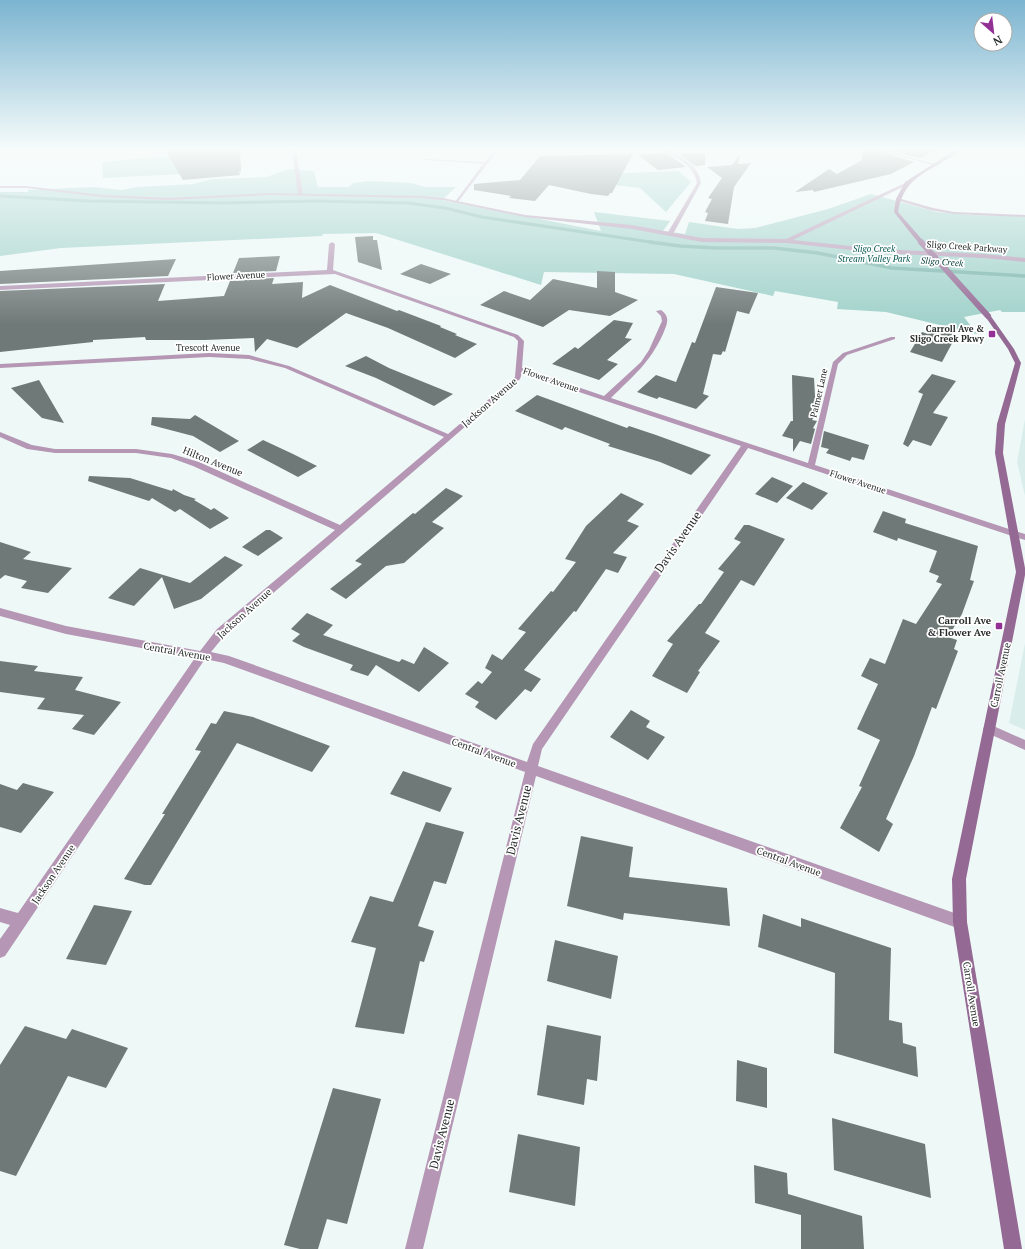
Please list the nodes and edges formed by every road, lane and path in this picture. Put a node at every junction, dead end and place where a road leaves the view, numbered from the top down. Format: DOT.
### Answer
graph roads {
  1 [pos="488,208"];
  2 [pos="685,208"];
  3 [pos="855,208"];
  4 [pos="897,208"];
  5 [pos="930,208"];
  6 [pos="1025,216"];
  7 [pos="670,234"];
  8 [pos="787,241"];
  9 [pos="332,244"];
  10 [pos="1025,260"];
  11 [pos="330,272"];
  12 [pos="0,288"];
  13 [pos="659,311"];
  14 [pos="893,338"];
  15 [pos="0,366"];
  16 [pos="520,370"];
  17 [pos="606,398"];
  18 [pos="0,434"];
  19 [pos="449,438"];
  20 [pos="746,445"];
  21 [pos="811,467"];
  22 [pos="341,529"];
  23 [pos="1015,534"];
  24 [pos="1025,537"];
  25 [pos="1023,572"];
  26 [pos="0,612"];
  27 [pos="202,656"];
  28 [pos="989,729"];
  29 [pos="1025,746"];
  30 [pos="532,770"];
  31 [pos="0,915"];
  32 [pos="20,922"];
  33 [pos="960,922"];
  34 [pos="0,951"];
  35 [pos="414,1249"];
  36 [pos="1013,1249"];
  1 -- 7 [label="street, Sligo Creek Parkway"];
  2 -- 7 [label="street"];
  3 -- 8 [label="street"];
  4 -- 23 [label="main road, Carroll Avenue, bridge"];
  5 -- 6 [label="street"];
  7 -- 8 [label="street, Sligo Creek Parkway"];
  8 -- 10 [label="street, Sligo Creek Parkway"];
  9 -- 11 [label="street"];
  11 -- 12 [label="street, Flower Avenue"];
  11 -- 16 [label="street, Flower Avenue"];
  13 -- 17 [label="street"];
  14 -- 21 [label="street, Palmer Lane"];
  15 -- 19 [label="street, Trescott Avenue"];
  16 -- 17 [label="street, Flower Avenue"];
  16 -- 19 [label="street, Jackson Avenue"];
  17 -- 20 [label="street, Flower Avenue"];
  18 -- 22 [label="street, Hilton Avenue"];
  19 -- 22 [label="street, Jackson Avenue"];
  20 -- 21 [label="street, Flower Avenue"];
  20 -- 30 [label="street, Davis Avenue"];
  21 -- 23 [label="street, Flower Avenue"];
  22 -- 27 [label="street, Jackson Avenue"];
  23 -- 24 [label="street, Flower Avenue"];
  23 -- 25 [label="main road, Carroll Avenue"];
  25 -- 28 [label="main road, Carroll Avenue"];
  26 -- 27 [label="street, Central Avenue"];
  27 -- 30 [label="street, Central Avenue"];
  27 -- 32 [label="street, Jackson Avenue"];
  28 -- 29 [label="street"];
  28 -- 33 [label="main road, Carroll Avenue"];
  30 -- 33 [label="street, Central Avenue"];
  30 -- 35 [label="street, Davis Avenue"];
  31 -- 32 [label="street"];
  32 -- 34 [label="street, Jackson Avenue"];
  33 -- 36 [label="main road, Carroll Avenue"];
}
